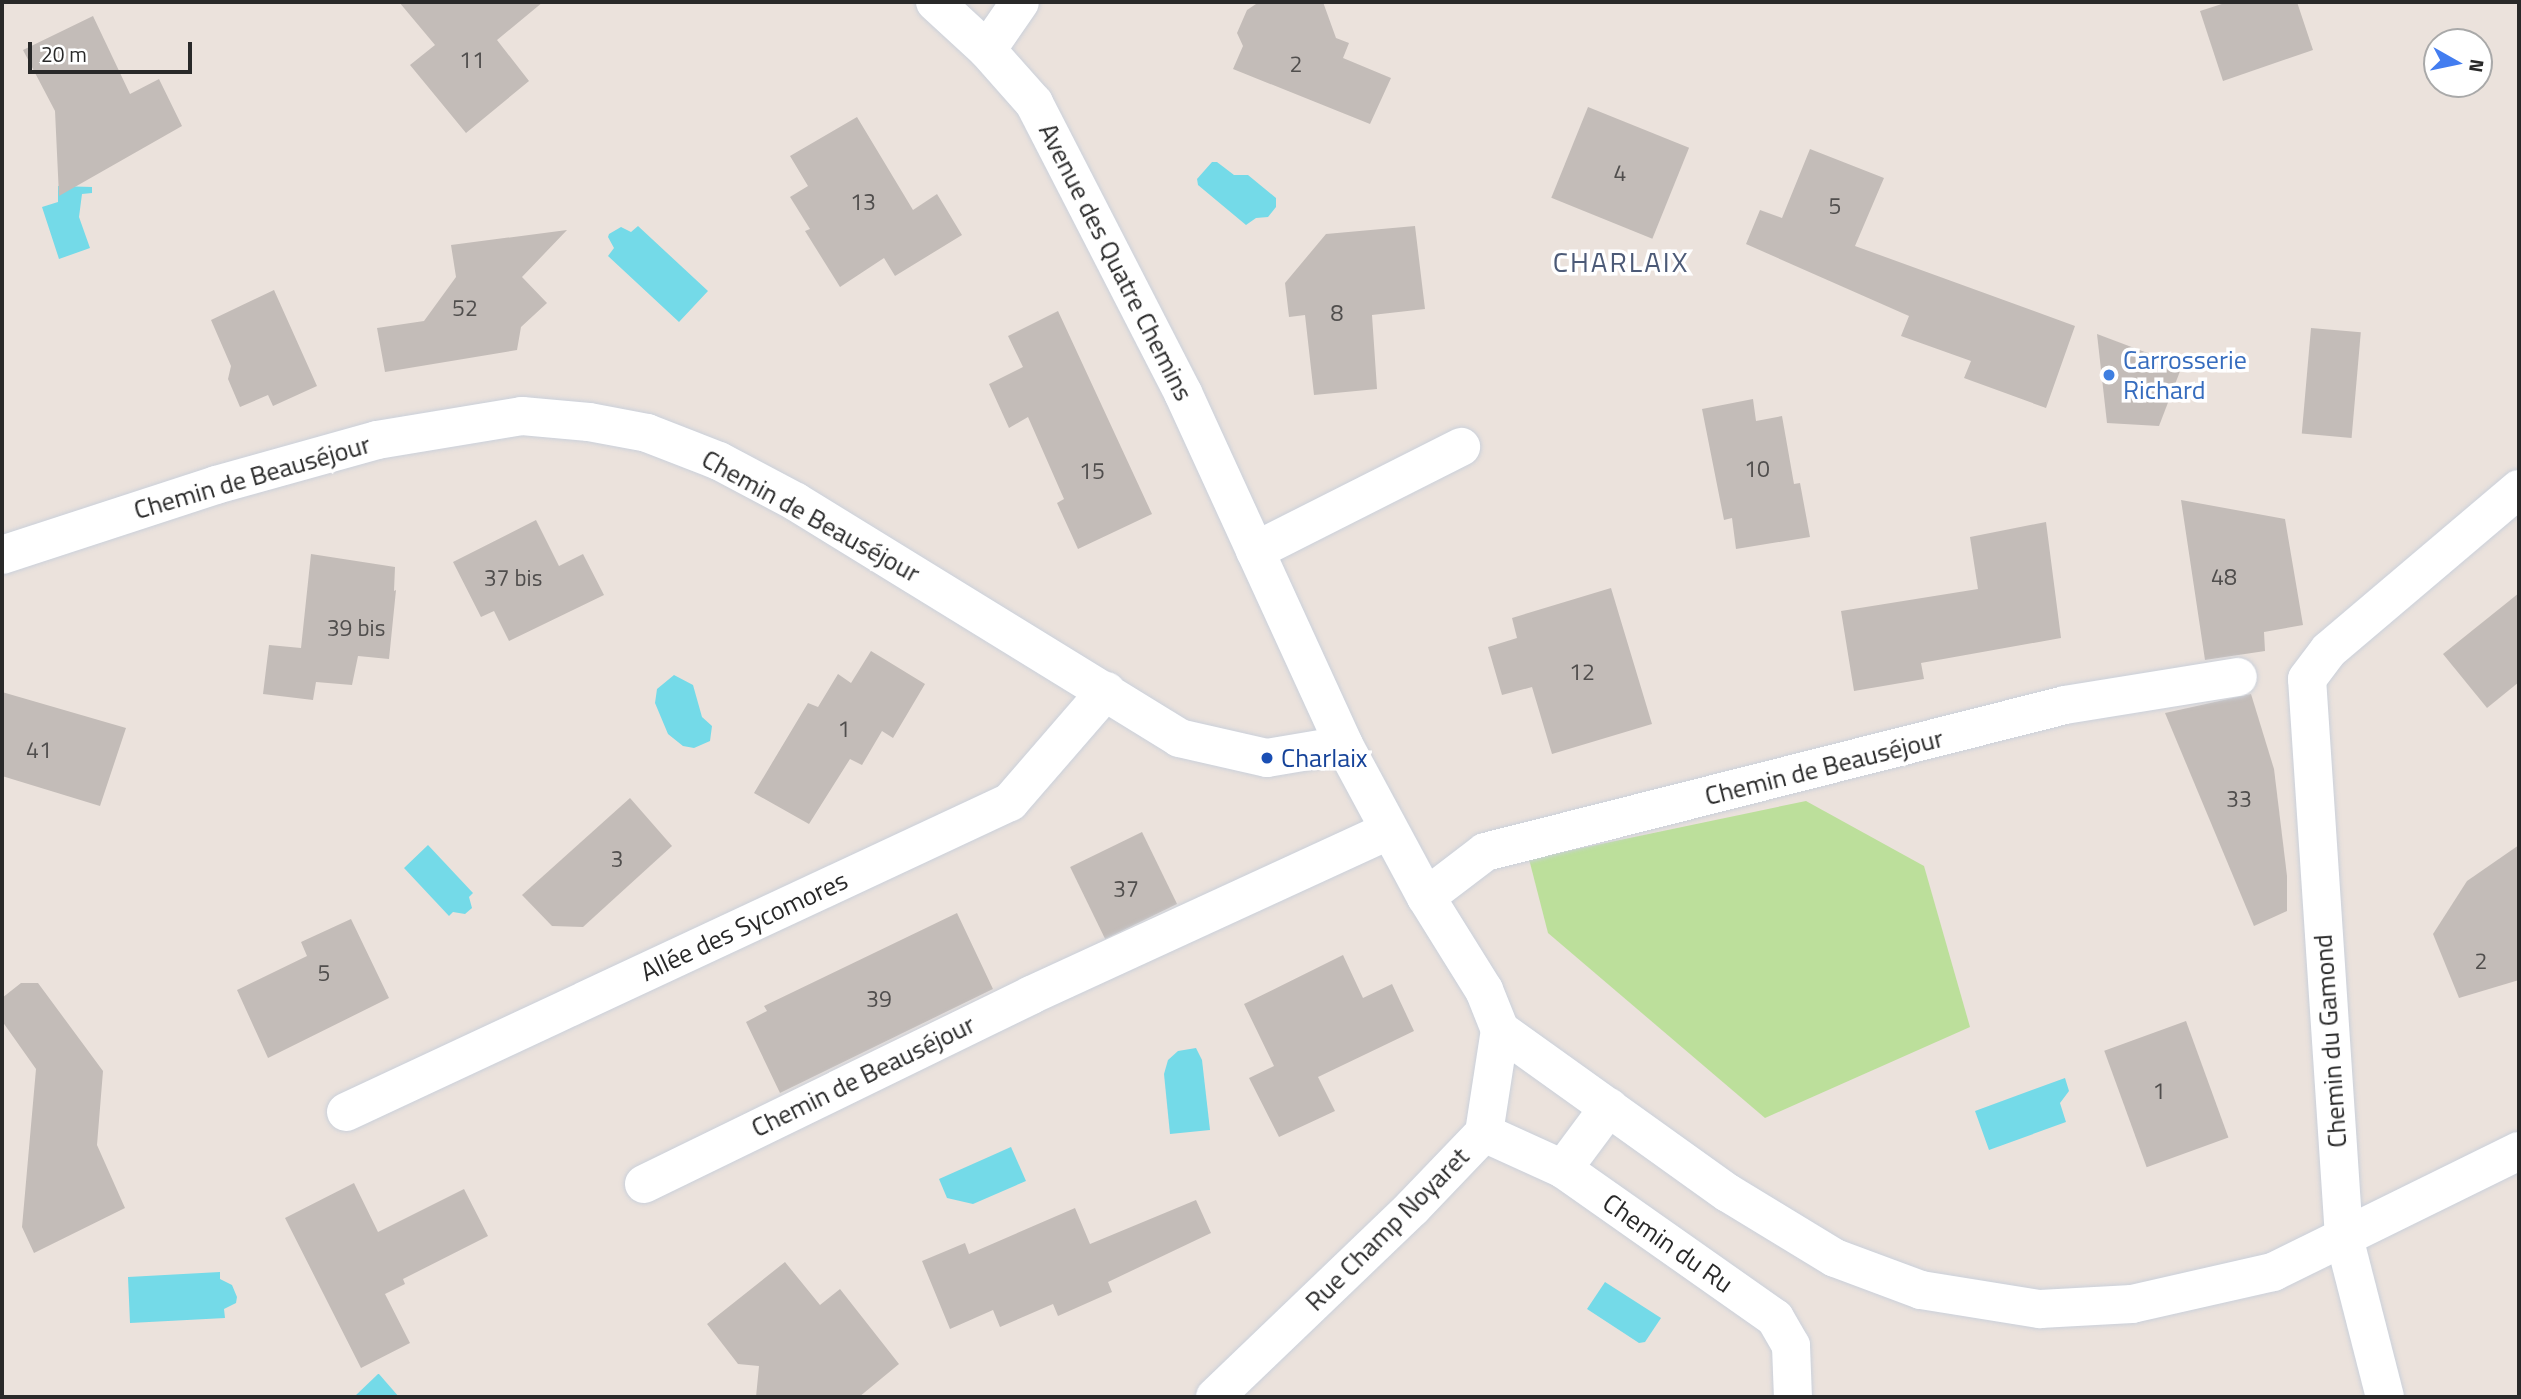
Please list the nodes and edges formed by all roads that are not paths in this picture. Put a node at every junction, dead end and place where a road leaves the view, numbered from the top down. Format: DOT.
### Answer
graph roads {
  1 [pos="935,2"];
  2 [pos="1020,2"];
  3 [pos="987,50"];
  4 [pos="1461,447"];
  5 [pos="2519,489"];
  6 [pos="1255,551"];
  7 [pos="2,555"];
  8 [pos="2238,677"];
  9 [pos="1106,691"];
  10 [pos="1343,745"];
  11 [pos="1390,830"];
  12 [pos="1426,897"];
  13 [pos="1500,1030"];
  14 [pos="1609,1107"];
  15 [pos="346,1112"];
  16 [pos="1484,1133"];
  17 [pos="2519,1151"];
  18 [pos="1563,1169"];
  19 [pos="644,1184"];
  20 [pos="2344,1237"];
  21 [pos="1215,1397"];
  22 [pos="1793,1397"];
  23 [pos="2385,1397"];
  1 -- 3 [label="street, Avenue des Quatre Chemins"];
  2 -- 3 [label="street"];
  3 -- 6 [label="street, Avenue des Quatre Chemins"];
  4 -- 6 [label="street"];
  5 -- 20 [label="street, Chemin du Gamond"];
  6 -- 10 [label="street, Avenue des Quatre Chemins"];
  7 -- 9 [label="street, Chemin de Beauséjour"];
  8 -- 12 [label="street, Chemin de Beauséjour"];
  9 -- 10 [label="street, Chemin de Beauséjour"];
  9 -- 15 [label="street, Allée des Sycomores"];
  10 -- 11 [label="street, Avenue des Quatre Chemins"];
  11 -- 12 [label="street, Avenue des Quatre Chemins"];
  11 -- 19 [label="street, Chemin de Beauséjour"];
  12 -- 13 [label="street, Avenue des Quatre Chemins"];
  13 -- 14 [label="street"];
  13 -- 16 [label="street, Rue Champ Noyaret"];
  14 -- 18 [label="street"];
  14 -- 20 [label="street"];
  16 -- 18 [label="street, Chemin du Ru"];
  16 -- 21 [label="street, Rue Champ Noyaret"];
  17 -- 20 [label="street"];
  18 -- 22 [label="street, Chemin du Ru"];
  20 -- 23 [label="street, Chemin du Gamond"];
}
